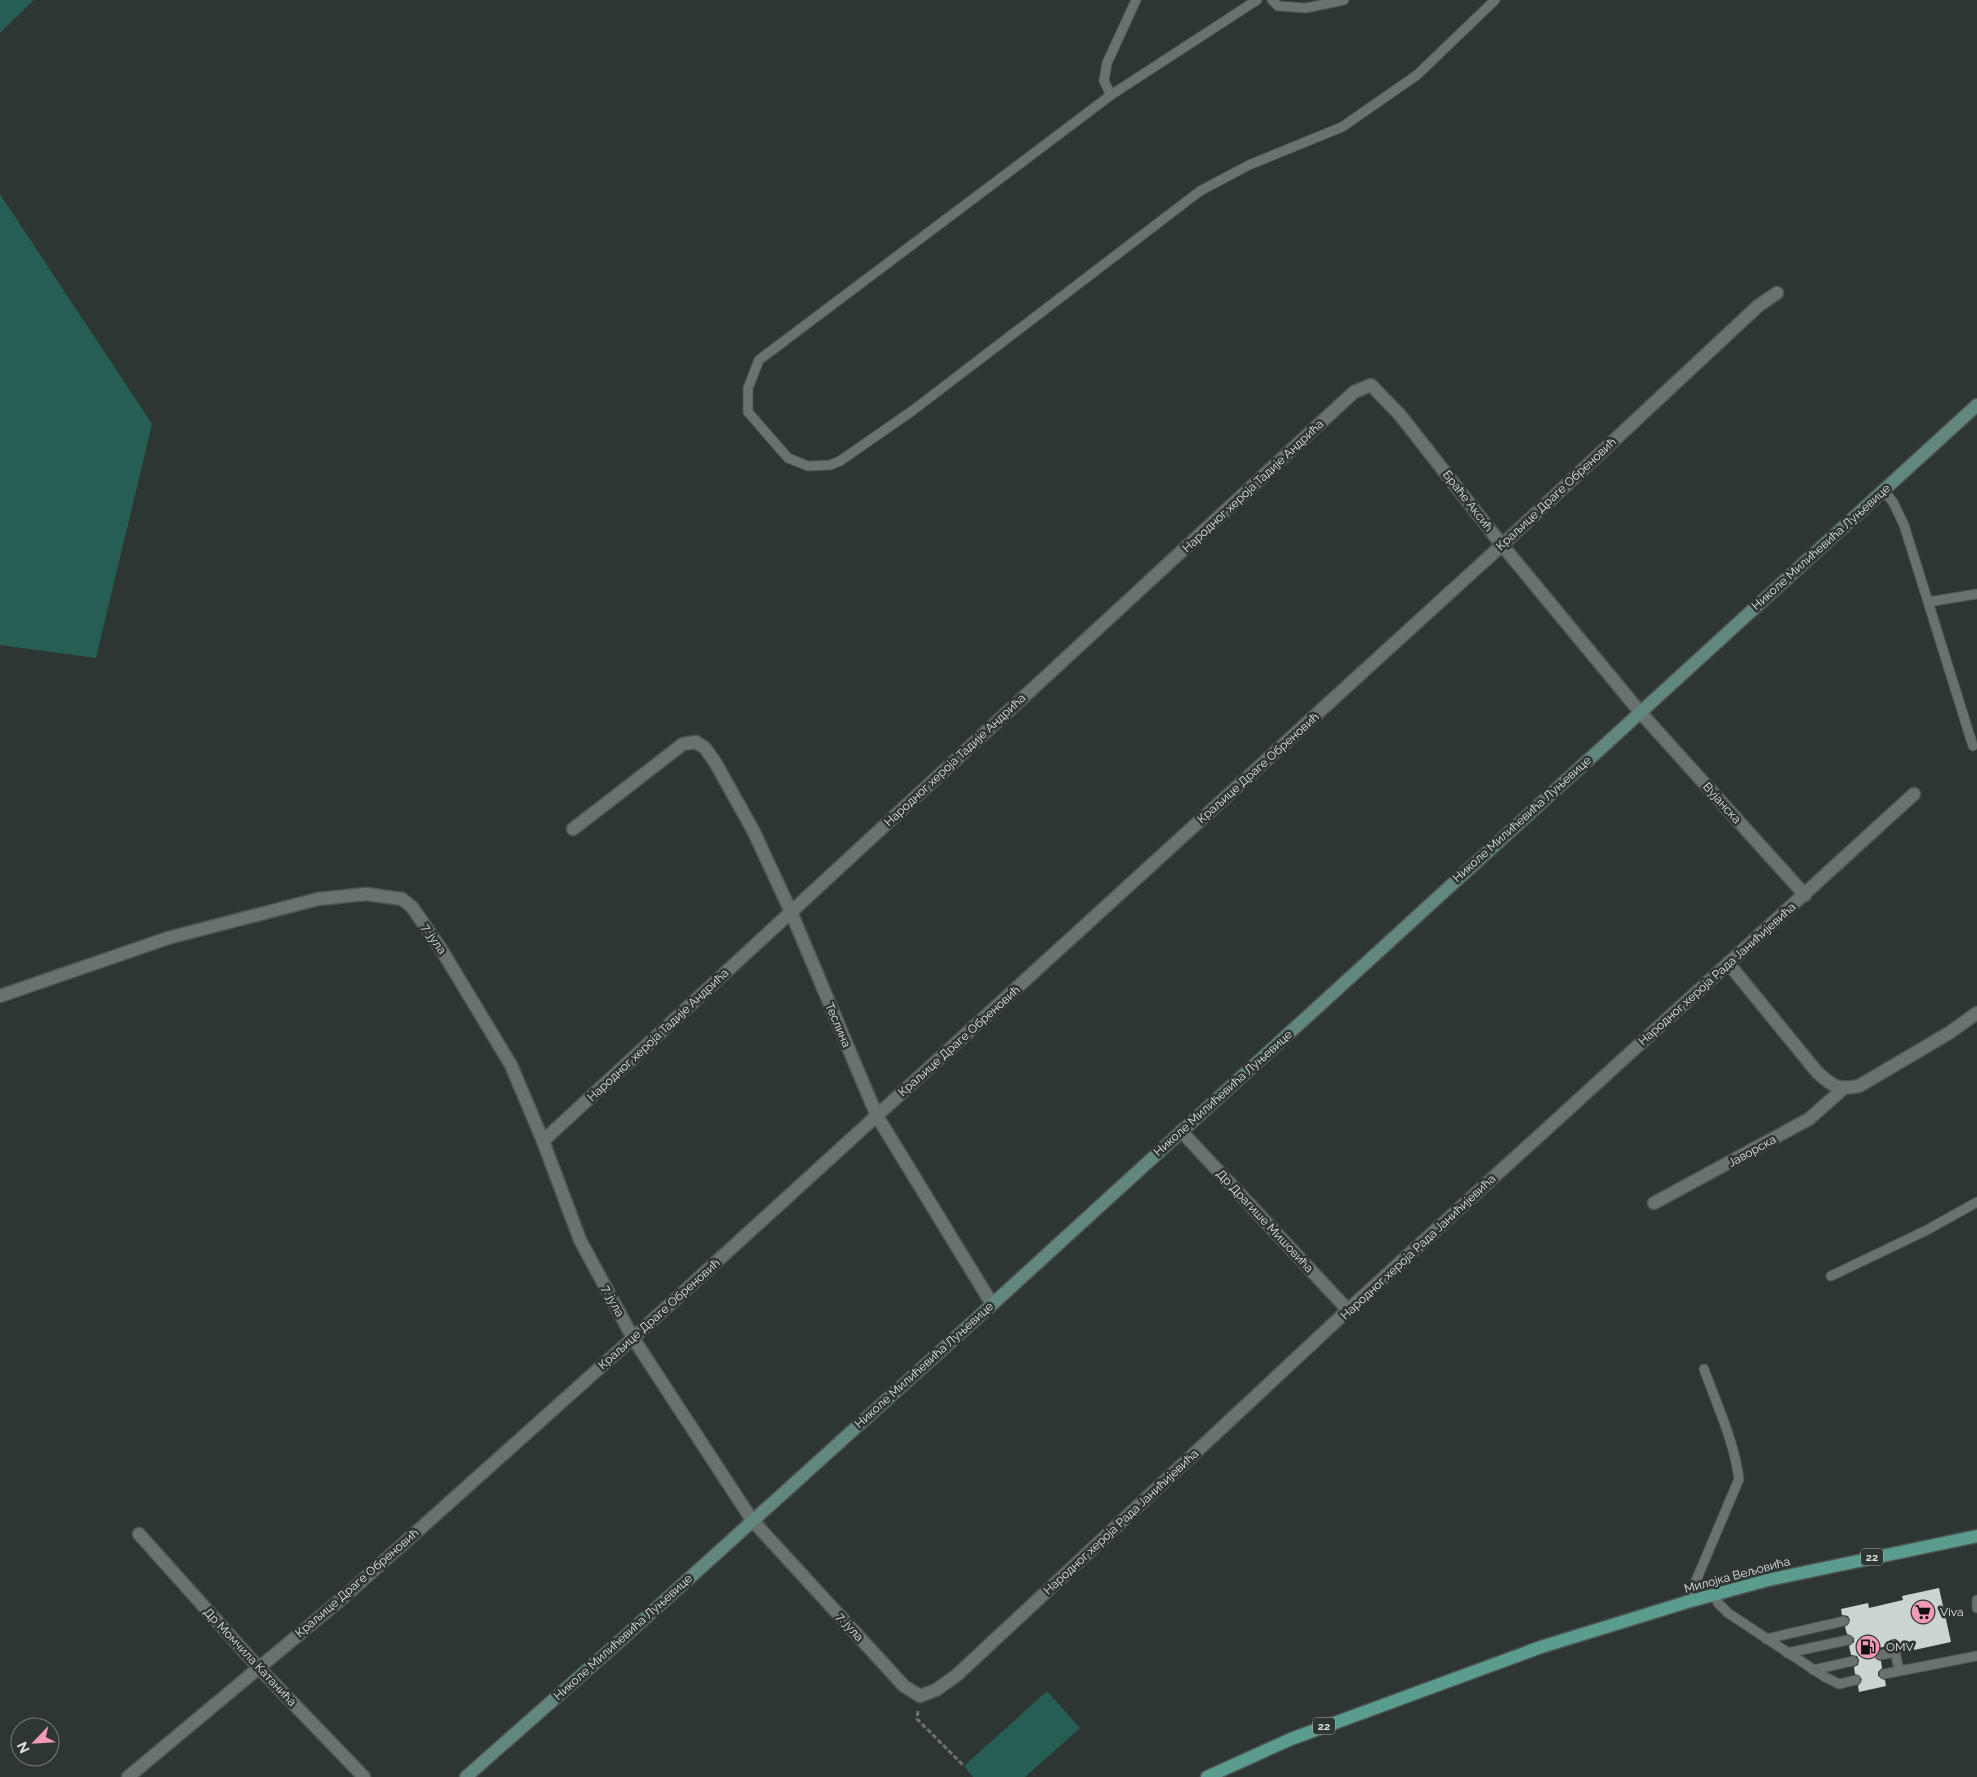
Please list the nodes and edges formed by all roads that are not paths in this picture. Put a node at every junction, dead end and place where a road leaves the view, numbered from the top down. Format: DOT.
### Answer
graph roads {
  1 [pos="1136,0"];
  2 [pos="1257,0"];
  3 [pos="1272,0"];
  4 [pos="1344,0"];
  5 [pos="1496,0"];
  6 [pos="1111,95"];
  7 [pos="1777,293"];
  8 [pos="1370,385"];
  9 [pos="1977,405"];
  10 [pos="1883,490"];
  11 [pos="1502,545"];
  12 [pos="1977,594"];
  13 [pos="1928,602"];
  14 [pos="1640,712"];
  15 [pos="1974,746"];
  16 [pos="1914,794"];
  17 [pos="573,829"];
  18 [pos="1804,895"];
  19 [pos="791,912"];
  20 [pos="1728,963"];
  21 [pos="0,996"];
  22 [pos="1977,1013"];
  23 [pos="1843,1089"];
  24 [pos="877,1116"];
  25 [pos="1181,1131"];
  26 [pos="543,1141"];
  27 [pos="1977,1202"];
  28 [pos="1654,1203"];
  29 [pos="1831,1276"];
  30 [pos="992,1304"];
  31 [pos="1348,1310"];
  32 [pos="633,1338"];
  33 [pos="1704,1368"];
  34 [pos="752,1520"];
  35 [pos="139,1534"];
  36 [pos="1977,1536"];
  37 [pos="1715,1594"];
  38 [pos="1977,1600"];
  39 [pos="1686,1602"];
  40 [pos="1977,1608"];
  41 [pos="1844,1622"];
  42 [pos="1766,1639"];
  43 [pos="1848,1640"];
  44 [pos="1787,1653"];
  45 [pos="1880,1656"];
  46 [pos="1977,1656"];
  47 [pos="1852,1661"];
  48 [pos="259,1668"];
  49 [pos="1813,1670"];
  50 [pos="1899,1671"];
  51 [pos="1884,1674"];
  52 [pos="1856,1680"];
  53 [pos="920,1696"];
  54 [pos="128,1777"];
  55 [pos="364,1777"];
  56 [pos="466,1777"];
  57 [pos="1207,1777"];
  1 -- 6 [label="lane"];
  2 -- 6 [label="lane"];
  3 -- 4 [label="lane"];
  5 -- 6 [label="lane"];
  7 -- 11 [label="street, Краљице Драге Обреновић"];
  8 -- 11 [label="street, Браће Аксић"];
  8 -- 19 [label="street, Народног хероја Тадије Андрића"];
  9 -- 10 [label="street, Николе Милићевића Луњевице"];
  10 -- 13 [label="lane"];
  10 -- 14 [label="street, Николе Милићевића Луњевице"];
  11 -- 14 [label="street, Браће Аксић"];
  11 -- 24 [label="street, Краљице Драге Обреновић"];
  12 -- 13 [label="lane"];
  13 -- 15 [label="lane"];
  14 -- 18 [label="street, Вујанска"];
  14 -- 25 [label="street, Николе Милићевића Луњевице"];
  16 -- 18 [label="street, Народног хероја Рада Јанићијевића"];
  17 -- 19 [label="street, Теслина"];
  18 -- 20 [label="street, Народног хероја Рада Јанићијевића"];
  19 -- 24 [label="street, Теслина"];
  19 -- 26 [label="street, Народног хероја Тадије Андрића"];
  20 -- 23 [label="street"];
  20 -- 31 [label="street, Народног хероја Рада Јанићијевића"];
  21 -- 26 [label="street, 7. јула"];
  22 -- 23 [label="street, Јаворска"];
  23 -- 28 [label="street, Јаворска"];
  24 -- 30 [label="street, Теслина"];
  24 -- 32 [label="street, Краљице Драге Обреновић"];
  25 -- 30 [label="street, Николе Милићевића Луњевице"];
  25 -- 31 [label="street, Др Драгише Мишовића"];
  26 -- 32 [label="street, 7. јула"];
  27 -- 29 [label="lane"];
  30 -- 34 [label="street, Николе Милићевића Луњевице"];
  31 -- 53 [label="street, Народног хероја Рада Јанићијевића"];
  32 -- 34 [label="street, 7. јула"];
  32 -- 48 [label="street, Краљице Драге Обреновић"];
  33 -- 39 [label="lane"];
  34 -- 53 [label="street, 7. јула"];
  34 -- 56 [label="street, Николе Милићевића Луњевице"];
  35 -- 48 [label="street, Др Момчила Катанића"];
  36 -- 37 [label="main road, Милојка Вељовића / 22"];
  37 -- 39 [label="main road, Милојка Вељовића / 22"];
  37 -- 42 [label="lane"];
  38 -- 40 [label="lane"];
  39 -- 57 [label="main road, Милојка Вељовића / 22"];
  41 -- 42 [label="lane"];
  42 -- 44 [label="lane"];
  43 -- 44 [label="lane"];
  44 -- 49 [label="lane"];
  45 -- 50 [label="lane"];
  46 -- 50 [label="lane"];
  47 -- 49 [label="lane"];
  48 -- 54 [label="street, Краљице Драге Обреновић"];
  48 -- 55 [label="street, Др Момчила Катанића"];
  49 -- 52 [label="lane"];
  50 -- 51 [label="lane"];
}
